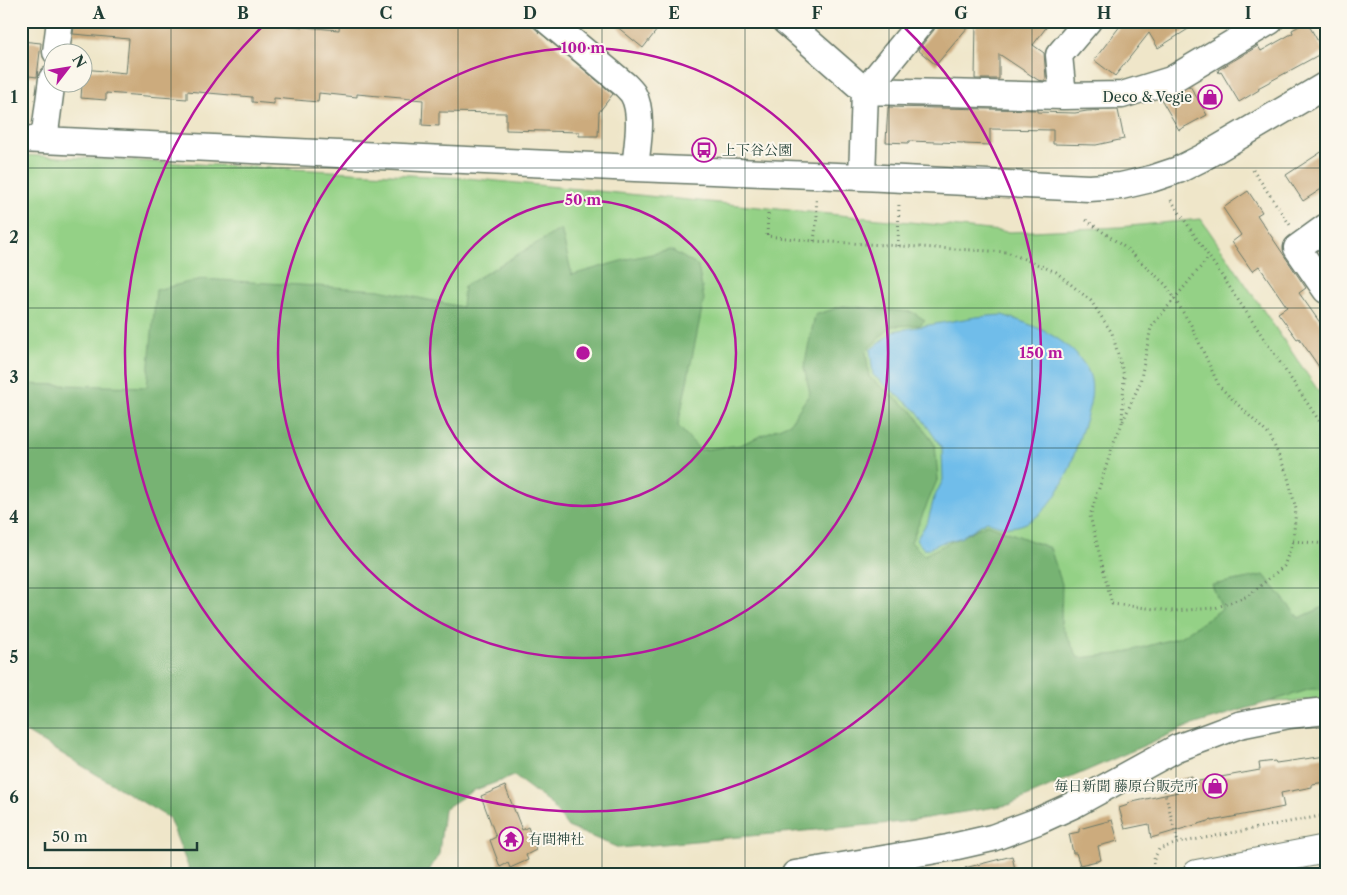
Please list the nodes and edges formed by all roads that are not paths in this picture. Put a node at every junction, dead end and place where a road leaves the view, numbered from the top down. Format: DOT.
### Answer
graph roads {
  1 [pos="60,21"];
  2 [pos="548,21"];
  3 [pos="785,21"];
  4 [pos="922,21"];
  5 [pos="1088,21"];
  6 [pos="1270,21"];
  7 [pos="57,42"];
  8 [pos="1326,85"];
  9 [pos="865,91"];
  10 [pos="48,92"];
  11 [pos="1063,96"];
  12 [pos="33,140"];
  13 [pos="635,168"];
  14 [pos="862,176"];
  15 [pos="1326,227"];
  16 [pos="1326,290"];
  17 [pos="1326,711"];
  18 [pos="1326,849"];
  19 [pos="795,874"];
  20 [pos="1197,874"];
  1 -- 7 [label="street"];
  2 -- 13 [label="street"];
  3 -- 9 [label="street"];
  4 -- 9 [label="street"];
  5 -- 11 [label="street"];
  6 -- 11 [label="street"];
  8 -- 14 [label="street"];
  9 -- 11 [label="street"];
  9 -- 14 [label="street"];
  10 -- 12 [label="street"];
  12 -- 13 [label="street"];
  13 -- 14 [label="street"];
  15 -- 16 [label="street"];
  17 -- 19 [label="street"];
  18 -- 20 [label="main road"];
}
